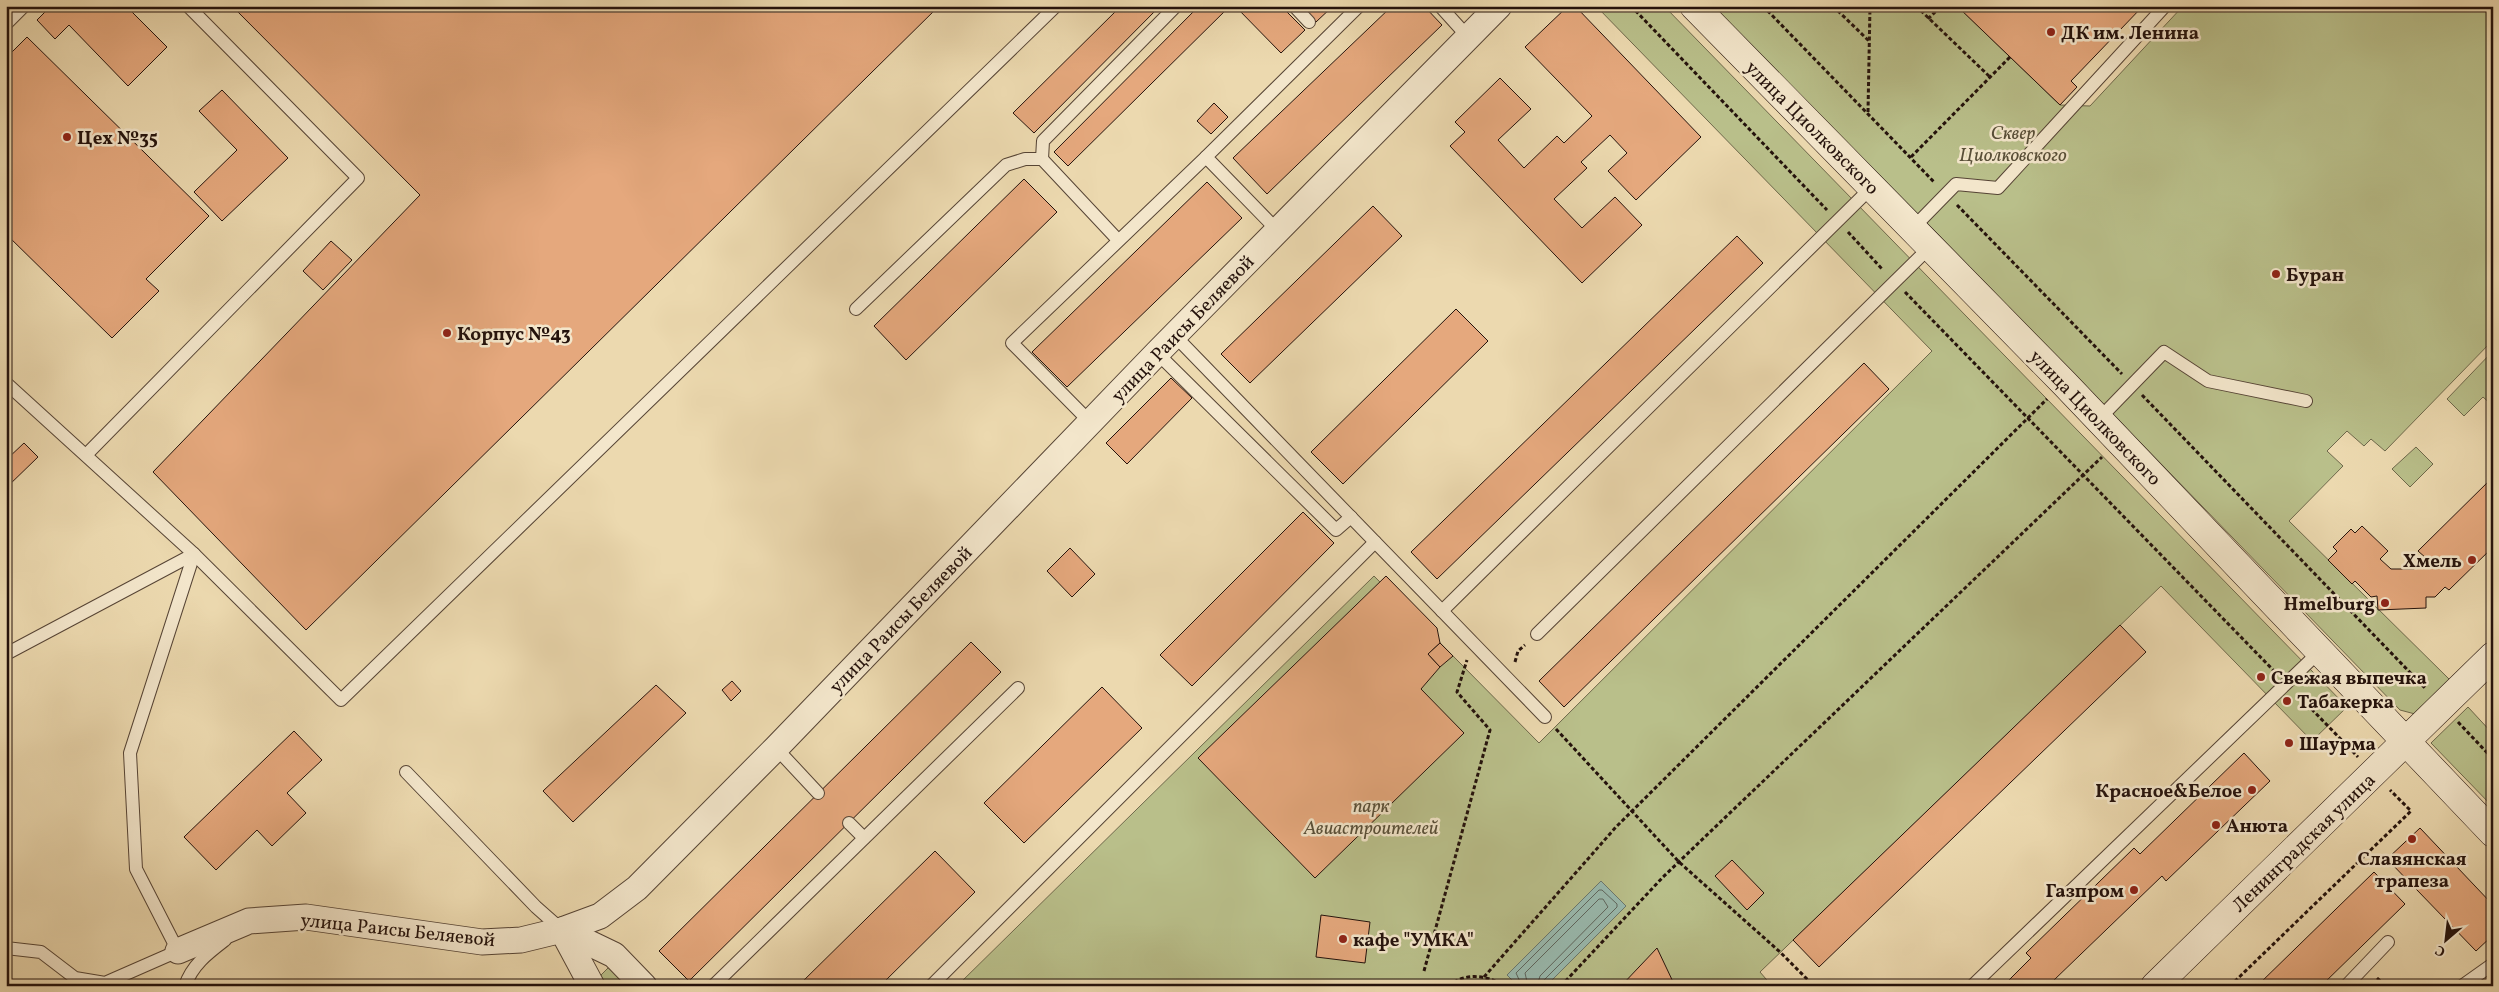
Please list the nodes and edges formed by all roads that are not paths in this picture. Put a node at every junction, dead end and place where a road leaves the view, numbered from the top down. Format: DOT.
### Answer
graph roads {
  1 [pos="24,6"];
  2 [pos="188,6"];
  3 [pos="1056,6"];
  4 [pos="1176,6"];
  5 [pos="1294,6"];
  6 [pos="1359,6"];
  7 [pos="1440,6"];
  8 [pos="1499,6"];
  9 [pos="1694,6"];
  10 [pos="2165,6"];
  11 [pos="1309,22"];
  12 [pos="6,24"];
  13 [pos="1468,37"];
  14 [pos="1206,156"];
  15 [pos="1042,159"];
  16 [pos="1872,187"];
  17 [pos="1278,231"];
  18 [pos="1921,238"];
  19 [pos="1118,240"];
  20 [pos="856,310"];
  21 [pos="1175,336"];
  22 [pos="1158,353"];
  23 [pos="6,383"];
  24 [pos="2306,401"];
  25 [pos="2098,420"];
  26 [pos="1090,422"];
  27 [pos="86,455"];
  28 [pos="1351,518"];
  29 [pos="1375,542"];
  30 [pos="194,554"];
  31 [pos="1442,611"];
  32 [pos="1537,634"];
  33 [pos="2319,652"];
  34 [pos="6,654"];
  35 [pos="2493,656"];
  36 [pos="1018,688"];
  37 [pos="1545,717"];
  38 [pos="2406,741"];
  39 [pos="776,748"];
  40 [pos="406,772"];
  41 [pos="818,793"];
  42 [pos="849,823"];
  43 [pos="2493,834"];
  44 [pos="864,838"];
  45 [pos="249,921"];
  46 [pos="562,930"];
  47 [pos="2388,942"];
  48 [pos="6,948"];
  49 [pos="178,951"];
  50 [pos="2493,964"];
  51 [pos="186,986"];
  52 [pos="592,986"];
  53 [pos="644,986"];
  54 [pos="713,986"];
  55 [pos="930,986"];
  56 [pos="1972,986"];
  57 [pos="2155,986"];
  58 [pos="2346,986"];
  59 [pos="2462,986"];
  1 -- 12 [label="lane"];
  2 -- 27 [label="lane"];
  3 -- 30 [label="lane"];
  4 -- 15 [label="lane"];
  5 -- 11 [label="lane"];
  6 -- 14 [label="lane"];
  7 -- 13 [label="lane"];
  8 -- 13 [label="street, улица Раисы Беляевой"];
  9 -- 16 [label="street, улица Циолковского"];
  10 -- 18 [label="lane"];
  13 -- 17 [label="street, улица Раисы Беляевой"];
  14 -- 17 [label="lane"];
  14 -- 19 [label="lane"];
  15 -- 19 [label="lane"];
  15 -- 20 [label="lane"];
  16 -- 18 [label="street, улица Циолковского"];
  16 -- 31 [label="lane"];
  17 -- 21 [label="street, улица Раисы Беляевой"];
  18 -- 25 [label="street, улица Циолковского"];
  18 -- 32 [label="lane"];
  19 -- 26 [label="lane"];
  21 -- 22 [label="street, улица Раисы Беляевой"];
  21 -- 28 [label="lane"];
  22 -- 26 [label="street, улица Раисы Беляевой"];
  22 -- 28 [label="lane"];
  23 -- 27 [label="lane"];
  24 -- 25 [label="lane"];
  25 -- 33 [label="street, улица Циолковского"];
  26 -- 39 [label="street, улица Раисы Беляевой"];
  27 -- 30 [label="lane"];
  28 -- 29 [label="lane"];
  29 -- 31 [label="lane"];
  29 -- 55 [label="lane"];
  30 -- 34 [label="lane"];
  30 -- 49 [label="lane"];
  31 -- 37 [label="lane"];
  33 -- 38 [label="street, улица Циолковского"];
  33 -- 56 [label="lane"];
  35 -- 38 [label="street, Ленинградская улица"];
  36 -- 44 [label="lane"];
  38 -- 43 [label="street, улица Циолковского"];
  38 -- 57 [label="street, Ленинградская улица"];
  39 -- 41 [label="lane"];
  39 -- 46 [label="street, улица Раисы Беляевой"];
  40 -- 46 [label="lane"];
  42 -- 44 [label="lane"];
  44 -- 54 [label="lane"];
  45 -- 46 [label="street, улица Раисы Беляевой"];
  45 -- 49 [label="street, улица Раисы Беляевой"];
  45 -- 51 [label="lane"];
  46 -- 52 [label="street"];
  46 -- 53 [label="street"];
  47 -- 58 [label="lane"];
  48 -- 49 [label="lane"];
  50 -- 59 [label="lane"];
}
